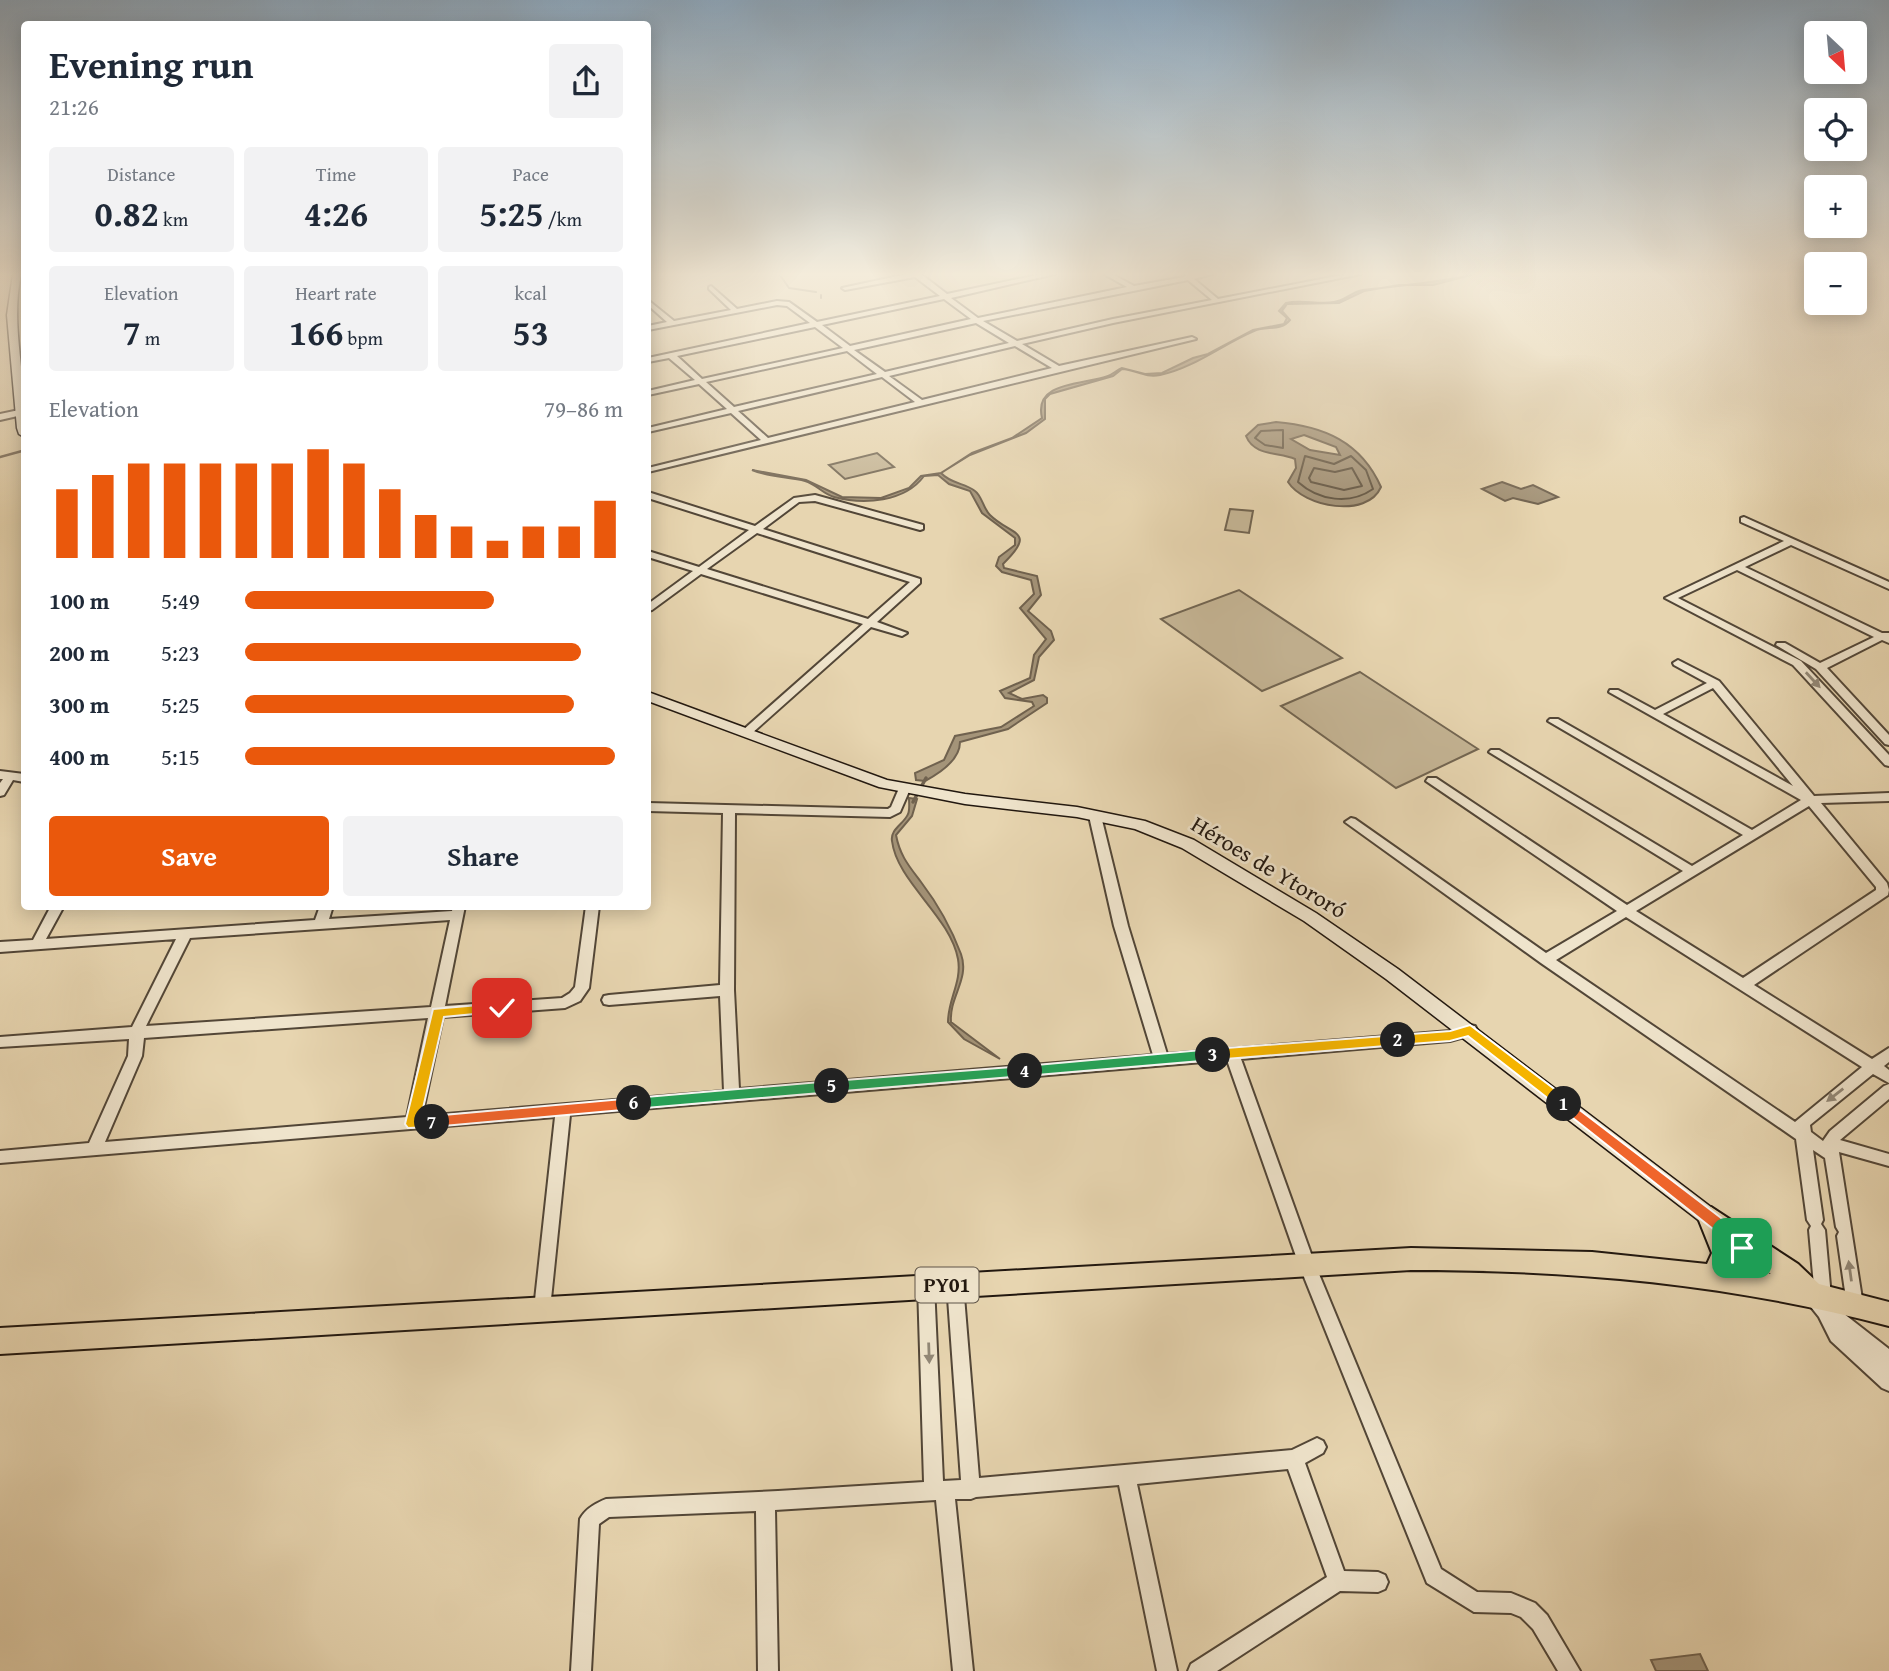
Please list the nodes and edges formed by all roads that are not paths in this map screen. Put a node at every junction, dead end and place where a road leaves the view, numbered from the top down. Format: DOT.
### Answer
graph roads {
  1 [pos="15,352"];
  2 [pos="685,352"];
  3 [pos="833,352"];
  4 [pos="851,352"];
  5 [pos="982,352"];
  6 [pos="1029,352"];
  7 [pos="1134,352"];
  8 [pos="671,355"];
  9 [pos="651,359"];
  10 [pos="1058,369"];
  11 [pos="882,375"];
  12 [pos="700,381"];
  13 [pos="21,387"];
  14 [pos="651,392"];
  15 [pos="921,403"];
  16 [pos="735,410"];
  17 [pos="19,413"];
  18 [pos="0,417"];
  19 [pos="21,421"];
  20 [pos="651,429"];
  21 [pos="767,441"];
  22 [pos="651,469"];
  23 [pos="651,496"];
  24 [pos="1744,520"];
  25 [pos="920,527"];
  26 [pos="754,529"];
  27 [pos="1792,541"];
  28 [pos="651,555"];
  29 [pos="1738,566"];
  30 [pos="698,571"];
  31 [pos="1889,586"];
  32 [pos="1674,596"];
  33 [pos="651,606"];
  34 [pos="871,624"];
  35 [pos="902,633"];
  36 [pos="1887,636"];
  37 [pos="1678,663"];
  38 [pos="1820,667"];
  39 [pos="1716,683"];
  40 [pos="1614,692"];
  41 [pos="651,697"];
  42 [pos="1655,714"];
  43 [pos="1554,721"];
  44 [pos="747,732"];
  45 [pos="1889,742"];
  46 [pos="1495,752"];
  47 [pos="1889,762"];
  48 [pos="4,776"];
  49 [pos="1432,781"];
  50 [pos="909,791"];
  51 [pos="0,792"];
  52 [pos="1889,797"];
  53 [pos="1810,800"];
  54 [pos="651,807"];
  55 [pos="729,810"];
  56 [pos="1096,816"];
  57 [pos="1351,822"];
  58 [pos="1753,836"];
  59 [pos="1693,872"];
  60 [pos="56,910"];
  61 [pos="326,910"];
  62 [pos="592,910"];
  63 [pos="459,911"];
  64 [pos="1626,911"];
  65 [pos="321,923"];
  66 [pos="186,933"];
  67 [pos="37,944"];
  68 [pos="0,947"];
  69 [pos="1546,961"];
  70 [pos="1743,985"];
  71 [pos="727,989"];
  72 [pos="609,1000"];
  73 [pos="438,1012"];
  74 [pos="1470,1030"];
  75 [pos="137,1031"];
  76 [pos="0,1042"];
  77 [pos="1232,1053"];
  78 [pos="1889,1054"];
  79 [pos="1161,1059"];
  80 [pos="1872,1066"];
  81 [pos="1889,1077"];
  82 [pos="1889,1090"];
  83 [pos="732,1094"];
  84 [pos="563,1110"];
  85 [pos="412,1124"];
  86 [pos="1801,1135"];
  87 [pos="94,1149"];
  88 [pos="1830,1149"];
  89 [pos="0,1157"];
  90 [pos="1889,1160"];
  91 [pos="1717,1223"];
  92 [pos="1845,1231"];
  93 [pos="1306,1262"];
  94 [pos="1714,1275"];
  95 [pos="1762,1282"];
  96 [pos="955,1284"];
  97 [pos="926,1285"];
  98 [pos="1820,1301"];
  99 [pos="1855,1305"];
  100 [pos="542,1308"];
  101 [pos="1889,1314"];
  102 [pos="0,1341"];
  103 [pos="1856,1343"];
  104 [pos="1889,1361"];
  105 [pos="1889,1381"];
  106 [pos="1317,1447"];
  107 [pos="1294,1459"];
  108 [pos="1126,1476"];
  109 [pos="971,1490"];
  110 [pos="939,1492"];
  111 [pos="765,1503"];
  112 [pos="1338,1581"];
  113 [pos="1378,1582"];
  114 [pos="581,1671"];
  115 [pos="768,1671"];
  116 [pos="963,1671"];
  117 [pos="1167,1671"];
  118 [pos="1198,1671"];
  119 [pos="1570,1671"];
  1 -- 13 [label="main road"];
  2 -- 8 [label="street"];
  3 -- 12 [label="street"];
  4 -- 11 [label="street"];
  5 -- 11 [label="street"];
  6 -- 10 [label="street"];
  7 -- 10 [label="street"];
  8 -- 9 [label="street"];
  8 -- 12 [label="street"];
  10 -- 15 [label="street"];
  11 -- 15 [label="street"];
  11 -- 16 [label="street"];
  12 -- 14 [label="street"];
  12 -- 16 [label="street"];
  13 -- 17 [label="main road"];
  15 -- 21 [label="street"];
  16 -- 20 [label="street"];
  16 -- 21 [label="street"];
  17 -- 18 [label="street"];
  17 -- 19 [label="main road"];
  21 -- 22 [label="street"];
  23 -- 26 [label="street"];
  24 -- 27 [label="street"];
  25 -- 26 [label="street"];
  26 -- 30 [label="street"];
  26 -- 34 [label="street"];
  27 -- 29 [label="street"];
  27 -- 31 [label="street"];
  28 -- 30 [label="street"];
  29 -- 32 [label="street"];
  29 -- 36 [label="street"];
  30 -- 33 [label="street"];
  30 -- 34 [label="street"];
  32 -- 38 [label="street"];
  32 -- 47 [label="street, one-way"];
  34 -- 35 [label="street"];
  34 -- 44 [label="street"];
  36 -- 38 [label="street"];
  37 -- 39 [label="street"];
  38 -- 45 [label="street"];
  39 -- 42 [label="street"];
  39 -- 53 [label="street"];
  40 -- 42 [label="street"];
  41 -- 44 [label="main road, Héroes de Ytororó"];
  42 -- 53 [label="street"];
  43 -- 58 [label="street"];
  44 -- 50 [label="main road, Héroes de Ytororó"];
  46 -- 59 [label="street"];
  48 -- 51 [label="street"];
  49 -- 64 [label="street"];
  50 -- 55 [label="street"];
  50 -- 56 [label="main road, Héroes de Ytororó"];
  52 -- 53 [label="street"];
  53 -- 58 [label="street"];
  53 -- 70 [label="street"];
  54 -- 55 [label="street"];
  55 -- 71 [label="street"];
  56 -- 74 [label="main road, Héroes de Ytororó"];
  56 -- 79 [label="street"];
  57 -- 69 [label="street"];
  58 -- 59 [label="street"];
  59 -- 64 [label="street"];
  60 -- 67 [label="street"];
  61 -- 65 [label="street"];
  62 -- 73 [label="street"];
  63 -- 65 [label="street"];
  63 -- 73 [label="street"];
  64 -- 69 [label="street"];
  64 -- 70 [label="street"];
  65 -- 66 [label="street"];
  66 -- 67 [label="street"];
  66 -- 75 [label="street"];
  67 -- 68 [label="street"];
  69 -- 86 [label="street"];
  70 -- 80 [label="street"];
  71 -- 72 [label="street"];
  71 -- 83 [label="street"];
  73 -- 75 [label="street"];
  73 -- 85 [label="street"];
  74 -- 77 [label="street"];
  74 -- 91 [label="main road, Héroes de Ytororó"];
  75 -- 76 [label="street"];
  75 -- 87 [label="street"];
  77 -- 79 [label="street"];
  77 -- 93 [label="street"];
  78 -- 80 [label="street"];
  79 -- 83 [label="street"];
  80 -- 81 [label="street"];
  80 -- 86 [label="street, one-way"];
  82 -- 88 [label="street"];
  83 -- 84 [label="street"];
  84 -- 85 [label="street"];
  84 -- 100 [label="street"];
  85 -- 87 [label="street"];
  86 -- 88 [label="street"];
  86 -- 98 [label="street"];
  87 -- 89 [label="street"];
  88 -- 90 [label="street"];
  88 -- 92 [label="street"];
  91 -- 94 [label="highway"];
  91 -- 95 [label="main road, Héroes de Ytororó"];
  91 -- 98 [label="highway"];
  99 -- 92 [label="street, one-way"];
  93 -- 94 [label="highway, PY01"];
  93 -- 96 [label="highway, PY01"];
  93 -- 119 [label="street"];
  94 -- 95 [label="highway, PY01"];
  95 -- 98 [label="highway, PY01"];
  96 -- 97 [label="highway, PY01"];
  96 -- 109 [label="street"];
  97 -- 100 [label="highway, PY01"];
  97 -- 110 [label="street, one-way"];
  98 -- 99 [label="highway, PY01"];
  98 -- 103 [label="street"];
  99 -- 101 [label="highway, PY01"];
  100 -- 102 [label="highway, PY01"];
  103 -- 104 [label="street"];
  103 -- 105 [label="street"];
  106 -- 107 [label="street"];
  107 -- 108 [label="street"];
  107 -- 112 [label="street"];
  108 -- 109 [label="street"];
  108 -- 117 [label="street"];
  109 -- 110 [label="street"];
  110 -- 111 [label="street"];
  110 -- 116 [label="street"];
  111 -- 114 [label="street"];
  111 -- 115 [label="street"];
  112 -- 113 [label="street"];
  112 -- 118 [label="street"];
}
